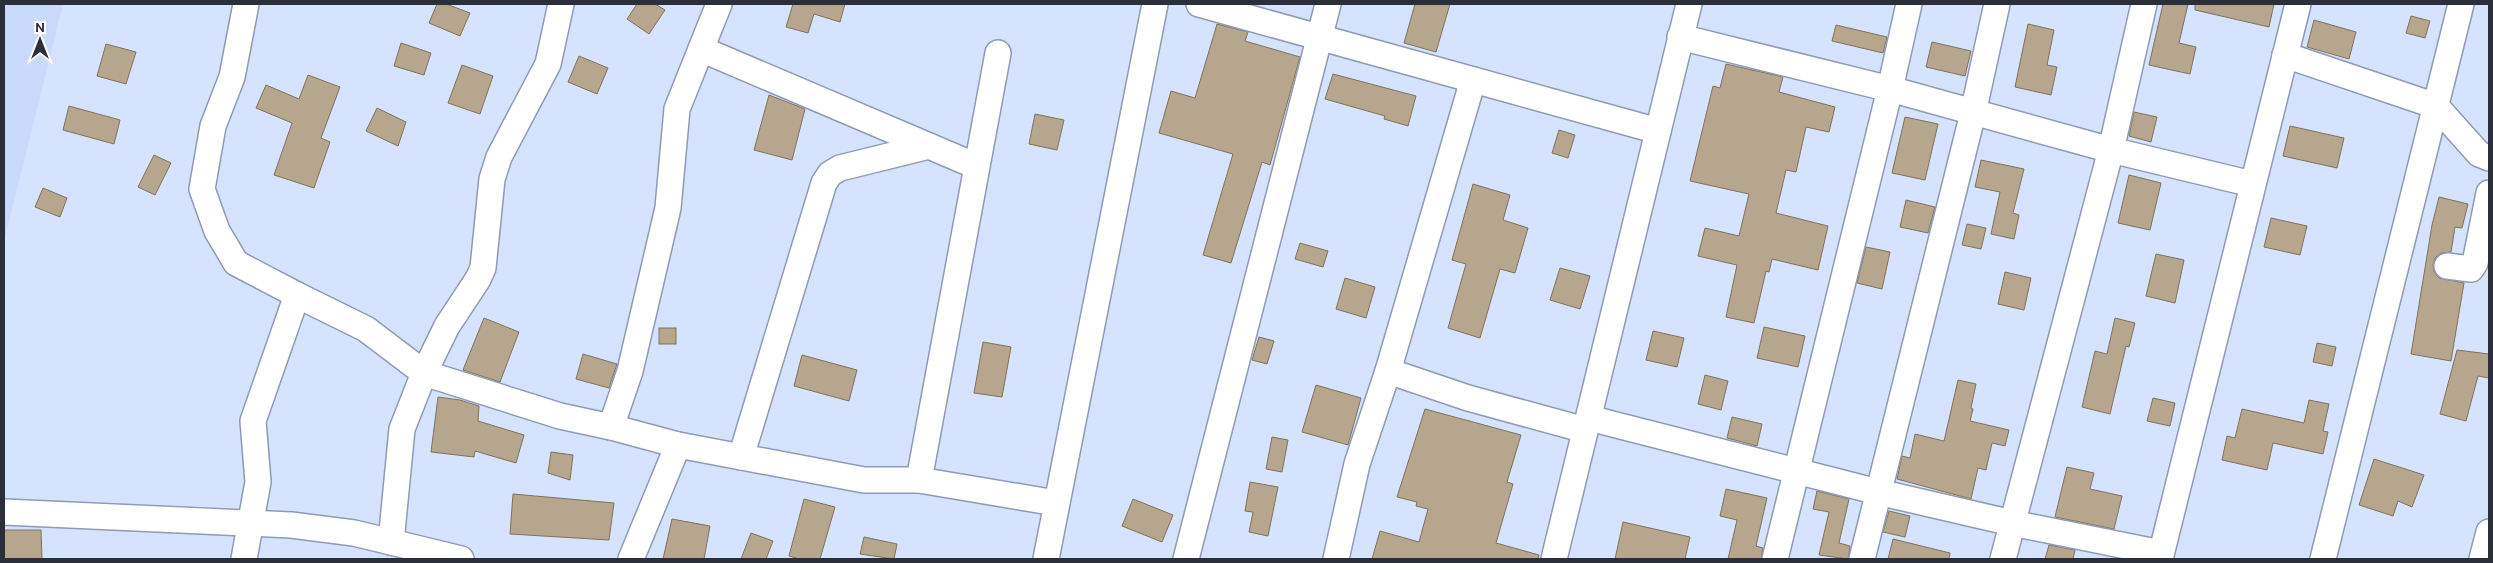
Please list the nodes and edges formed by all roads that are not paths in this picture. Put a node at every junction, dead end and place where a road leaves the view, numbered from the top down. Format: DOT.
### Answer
graph roads {
  1 [pos="246,4"];
  2 [pos="561,4"];
  3 [pos="719,4"];
  4 [pos="1155,4"];
  5 [pos="1199,4"];
  6 [pos="1328,4"];
  7 [pos="1689,4"];
  8 [pos="1909,4"];
  9 [pos="1997,4"];
  10 [pos="2144,4"];
  11 [pos="2298,4"];
  12 [pos="2461,4"];
  13 [pos="1319,36"];
  14 [pos="1680,37"];
  15 [pos="701,49"];
  16 [pos="998,53"];
  17 [pos="2285,55"];
  18 [pos="1473,80"];
  19 [pos="1890,89"];
  20 [pos="2436,106"];
  21 [pos="1973,113"];
  22 [pos="1658,131"];
  23 [pos="929,146"];
  24 [pos="2111,150"];
  25 [pos="2489,158"];
  26 [pos="976,166"];
  27 [pos="2252,184"];
  28 [pos="2489,193"];
  29 [pos="2446,266"];
  30 [pos="297,295"];
  31 [pos="1388,372"];
  32 [pos="424,373"];
  33 [pos="1587,424"];
  34 [pos="611,427"];
  35 [pos="678,445"];
  36 [pos="741,457"];
  37 [pos="1797,470"];
  38 [pos="919,480"];
  39 [pos="1878,492"];
  40 [pos="1056,502"];
  41 [pos="4,512"];
  42 [pos="251,522"];
  43 [pos="2012,523"];
  44 [pos="2489,532"];
  45 [pos="400,549"];
  46 [pos="2160,556"];
  47 [pos="244,559"];
  48 [pos="462,559"];
  49 [pos="632,559"];
  50 [pos="1046,559"];
  51 [pos="1186,559"];
  52 [pos="1336,559"];
  53 [pos="1554,559"];
  54 [pos="1774,559"];
  55 [pos="1862,559"];
  56 [pos="2003,559"];
  57 [pos="2323,559"];
  58 [pos="2482,559"];
  1 -- 30 [label="street"];
  2 -- 32 [label="street"];
  3 -- 15 [label="street"];
  4 -- 40 [label="street"];
  5 -- 13 [label="street"];
  6 -- 13 [label="street"];
  7 -- 14 [label="street"];
  8 -- 19 [label="street"];
  9 -- 21 [label="street"];
  10 -- 24 [label="street"];
  11 -- 17 [label="street"];
  12 -- 20 [label="street"];
  13 -- 18 [label="street"];
  13 -- 51 [label="street"];
  14 -- 19 [label="street"];
  14 -- 22 [label="street"];
  15 -- 23 [label="street"];
  15 -- 34 [label="street"];
  16 -- 26 [label="street"];
  17 -- 20 [label="street"];
  17 -- 27 [label="street"];
  18 -- 22 [label="street"];
  18 -- 31 [label="street"];
  19 -- 21 [label="street"];
  19 -- 37 [label="street"];
  20 -- 25 [label="street"];
  20 -- 57 [label="street"];
  21 -- 24 [label="street"];
  21 -- 39 [label="street"];
  22 -- 33 [label="street"];
  23 -- 26 [label="street"];
  23 -- 36 [label="street"];
  24 -- 27 [label="street"];
  24 -- 43 [label="street"];
  26 -- 38 [label="street"];
  27 -- 46 [label="street"];
  28 -- 29 [label="street"];
  30 -- 32 [label="street"];
  30 -- 42 [label="street"];
  31 -- 33 [label="street"];
  31 -- 52 [label="street"];
  32 -- 34 [label="street"];
  32 -- 45 [label="street"];
  33 -- 37 [label="street"];
  33 -- 53 [label="street"];
  34 -- 35 [label="street"];
  35 -- 36 [label="street"];
  35 -- 49 [label="street"];
  36 -- 38 [label="street"];
  37 -- 39 [label="street"];
  37 -- 54 [label="street"];
  38 -- 40 [label="street"];
  39 -- 43 [label="street"];
  39 -- 55 [label="street"];
  40 -- 50 [label="street"];
  41 -- 42 [label="street"];
  42 -- 45 [label="street"];
  42 -- 47 [label="street"];
  43 -- 46 [label="street"];
  43 -- 56 [label="street"];
  44 -- 58 [label="street"];
  45 -- 48 [label="street"];
}
